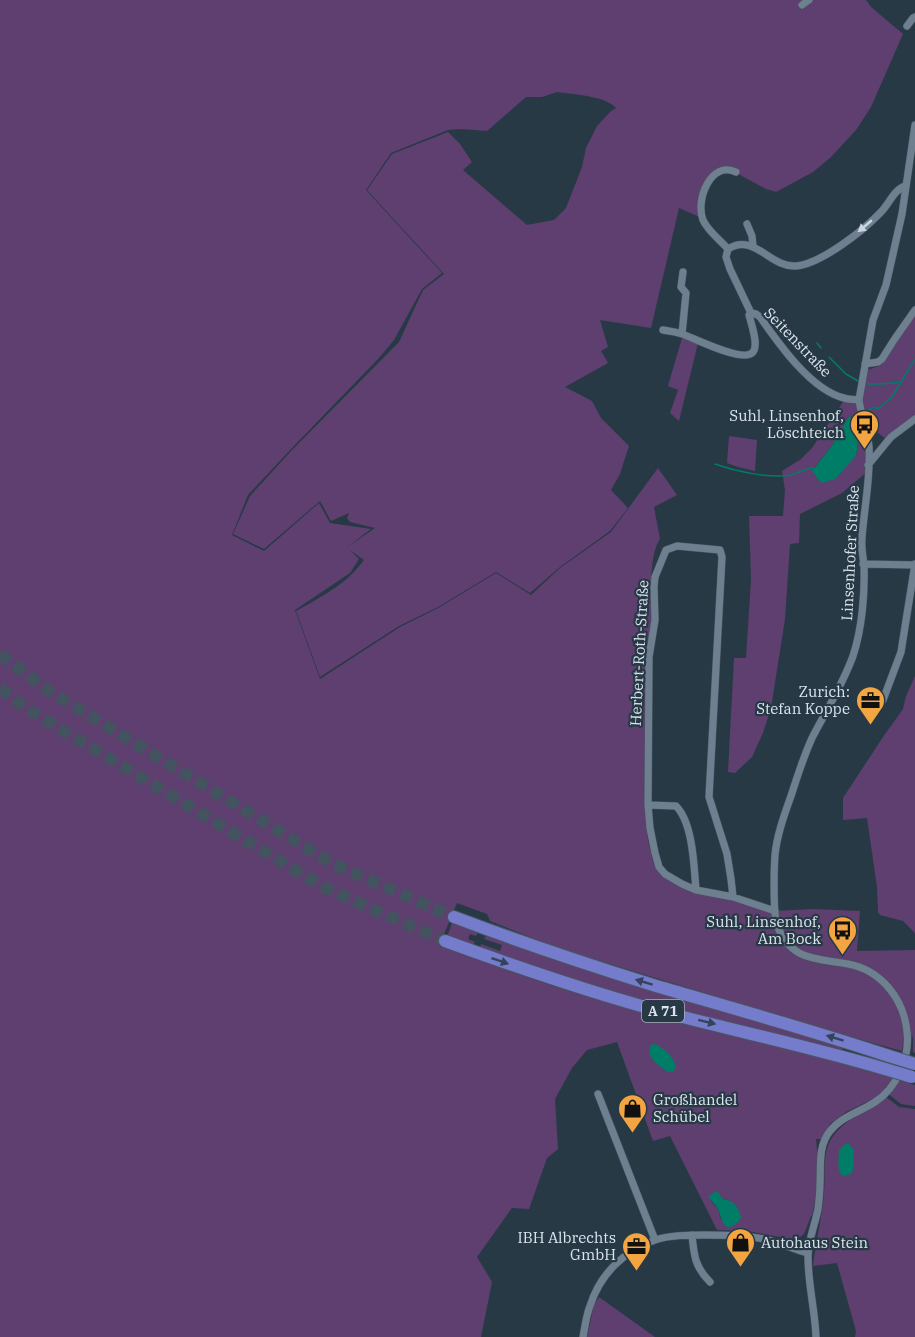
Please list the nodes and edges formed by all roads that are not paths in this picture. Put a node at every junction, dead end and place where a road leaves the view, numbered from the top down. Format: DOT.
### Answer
graph roads {
  1 [pos="809,0"];
  2 [pos="802,5"];
  3 [pos="915,17"];
  4 [pos="907,26"];
  5 [pos="915,125"];
  6 [pos="736,172"];
  7 [pos="906,186"];
  8 [pos="747,224"];
  9 [pos="753,246"];
  10 [pos="728,249"];
  11 [pos="683,272"];
  12 [pos="915,310"];
  13 [pos="751,314"];
  14 [pos="663,330"];
  15 [pos="682,334"];
  16 [pos="865,364"];
  17 [pos="859,400"];
  18 [pos="915,419"];
  19 [pos="868,465"];
  20 [pos="863,564"];
  21 [pos="915,565"];
  22 [pos="883,700"];
  23 [pos="648,805"];
  24 [pos="696,890"];
  25 [pos="733,897"];
  26 [pos="775,911"];
  27 [pos="454,917"];
  28 [pos="445,941"];
  29 [pos="914,1071"];
  30 [pos="598,1094"];
  31 [pos="692,1235"];
  32 [pos="656,1240"];
  33 [pos="808,1253"];
  34 [pos="710,1282"];
  35 [pos="583,1337"];
  36 [pos="816,1337"];
  1 -- 2 [label="street"];
  3 -- 4 [label="street"];
  5 -- 7 [label="street, Linsenhofer Straße"];
  6 -- 10 [label="street"];
  7 -- 9 [label="street, one-way"];
  7 -- 16 [label="street, Linsenhofer Straße"];
  8 -- 9 [label="street"];
  9 -- 10 [label="street"];
  10 -- 13 [label="street, Seitenstraße"];
  11 -- 15 [label="street"];
  12 -- 16 [label="street"];
  13 -- 15 [label="street, Seitenstraße"];
  13 -- 17 [label="street, Seitenstraße"];
  14 -- 15 [label="street, Seitenstraße"];
  16 -- 17 [label="street, Linsenhofer Straße"];
  17 -- 19 [label="street, Linsenhofer Straße"];
  18 -- 19 [label="street"];
  19 -- 20 [label="street, Linsenhofer Straße"];
  20 -- 21 [label="street"];
  20 -- 26 [label="street, Linsenhofer Straße"];
  21 -- 22 [label="street"];
  23 -- 24 [label="street, Herbert-Roth-Straße"];
  23 -- 24 [label="street"];
  23 -- 25 [label="street, Herbert-Roth-Straße"];
  24 -- 25 [label="street, Herbert-Roth-Straße"];
  25 -- 26 [label="street, Herbert-Roth-Straße"];
  26 -- 33 [label="street, Linsenhofer Straße"];
  29 -- 27 [label="highway, A 71, one-way, bridge"];
  28 -- 29 [label="highway, A 71, one-way, bridge"];
  30 -- 32 [label="street"];
  31 -- 32 [label="street"];
  31 -- 33 [label="street"];
  31 -- 34 [label="street"];
  32 -- 35 [label="street"];
  33 -- 36 [label="street, Linsenhofer Straße"];
}
